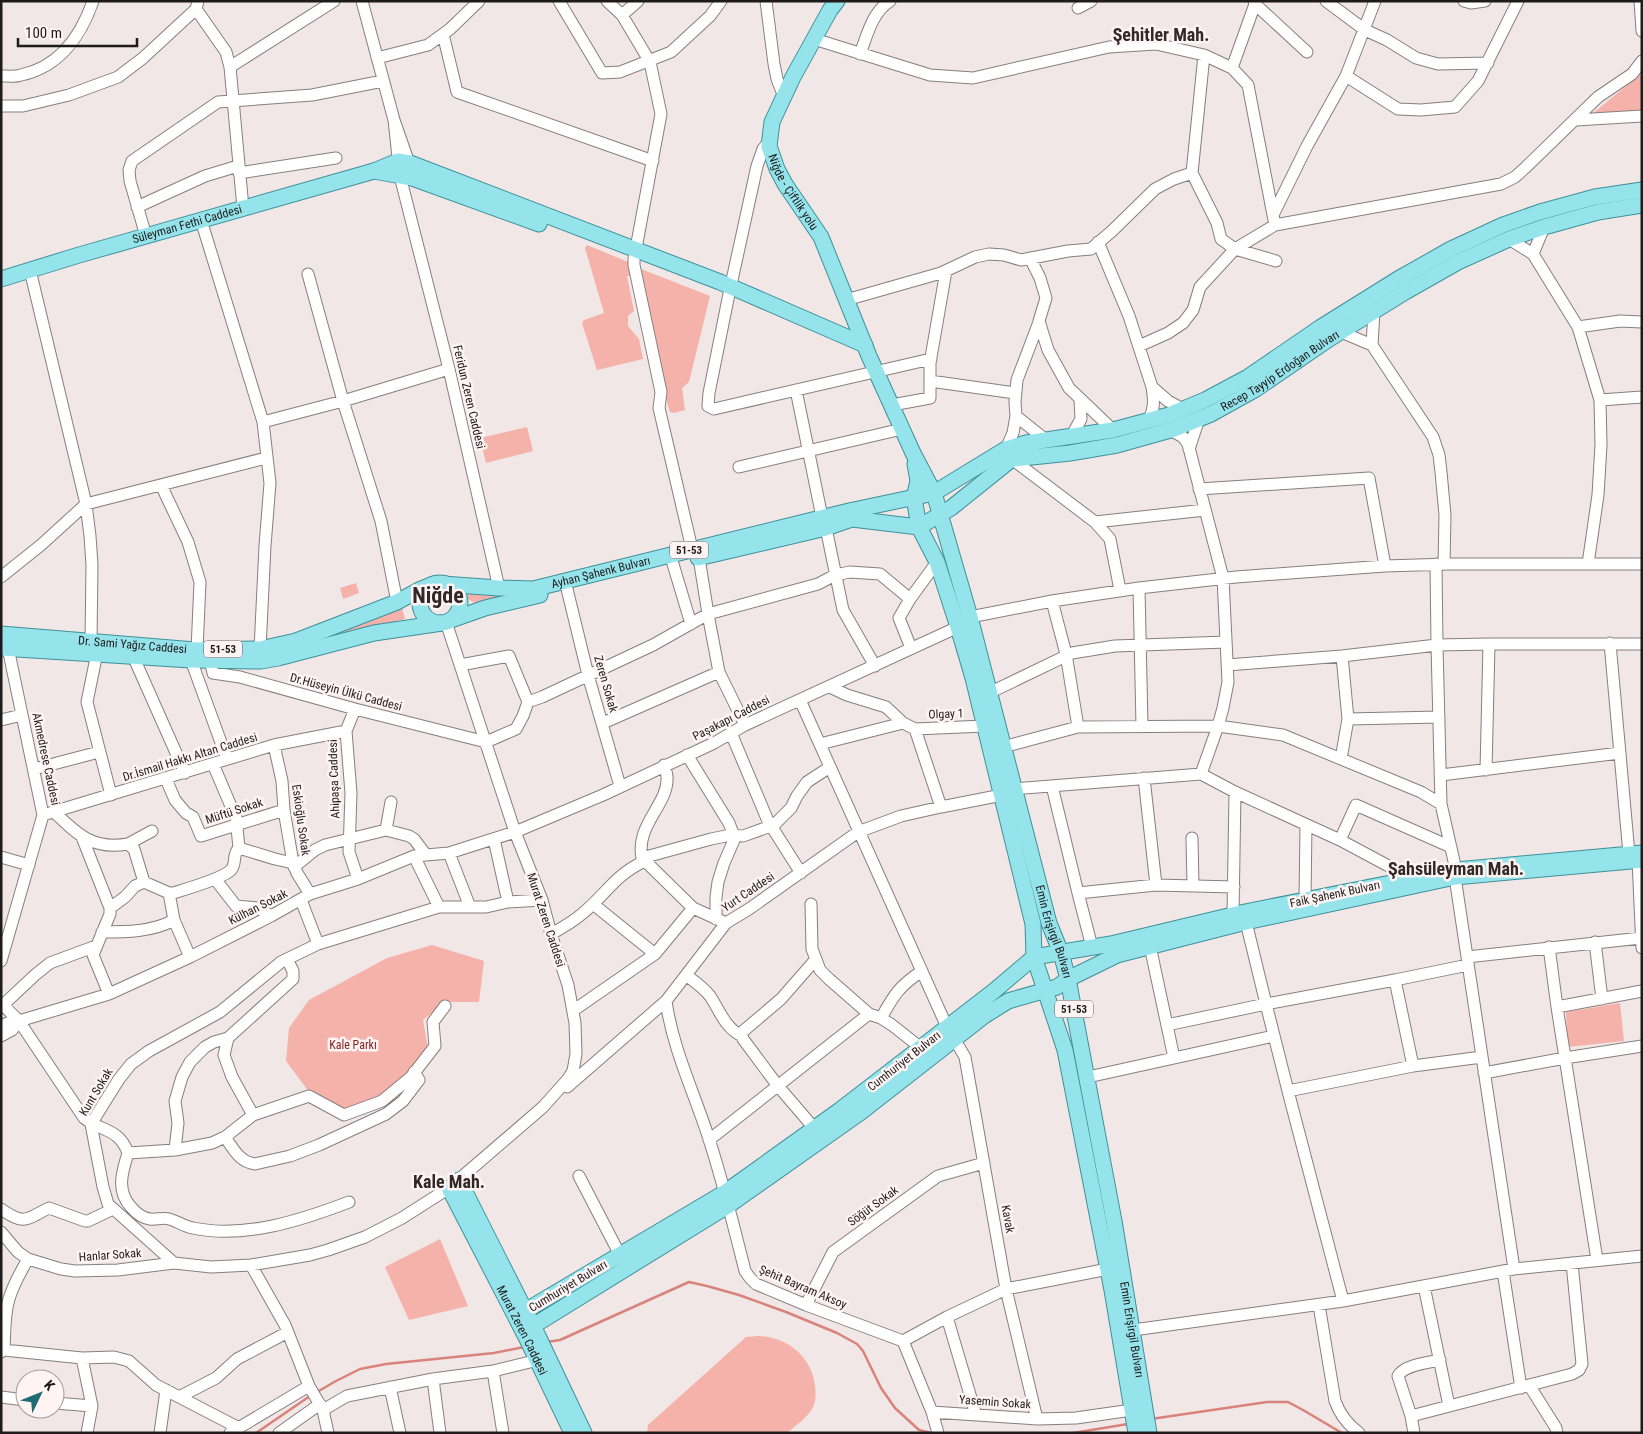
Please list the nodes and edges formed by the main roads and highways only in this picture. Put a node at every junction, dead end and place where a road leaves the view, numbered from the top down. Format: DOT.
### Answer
graph roads {
  1 [pos="837,1"];
  2 [pos="1642,190"];
  3 [pos="1642,205"];
  4 [pos="1,280"];
  5 [pos="870,357"];
  6 [pos="913,453"];
  7 [pos="1009,454"];
  8 [pos="934,493"];
  9 [pos="914,498"];
  10 [pos="940,515"];
  11 [pos="824,523"];
  12 [pos="919,527"];
  13 [pos="695,554"];
  14 [pos="438,584"];
  15 [pos="446,622"];
  16 [pos="964,622"];
  17 [pos="1,634"];
  18 [pos="94,647"];
  19 [pos="5,648"];
  20 [pos="194,655"];
  21 [pos="1008,792"];
  22 [pos="1638,857"];
  23 [pos="1455,874"];
  24 [pos="1239,918"];
  25 [pos="1061,953"];
  26 [pos="1034,958"];
  27 [pos="1068,979"];
  28 [pos="1045,990"];
  29 [pos="951,1033"];
  30 [pos="454,1184"];
  31 [pos="726,1199"];
  32 [pos="528,1327"];
  33 [pos="539,1355"];
  34 [pos="1138,1409"];
  35 [pos="572,1433"];
  36 [pos="584,1433"];
  37 [pos="1136,1433"];
  38 [pos="1149,1433"];
  1 -- 5 [label="main road, Niğde - Çiftlik yolu"];
  2 -- 7 [label="main road, Recep Tayyip Erdoğan Bulvarı"];
  3 -- 7 [label="main road, Recep Tayyip Erdoğan Bulvarı"];
  4 -- 5 [label="main road, Süleyman Fethi Caddesi"];
  5 -- 6 [label="main road, Niğde - Çiftlik yolu"];
  6 -- 8 [label="main road, Emin Erişirgil Bulvarı"];
  6 -- 9 [label="main road, Emin Erişirgil Bulvarı"];
  7 -- 8 [label="main road, Recep Tayyip Erdoğan Bulvarı"];
  7 -- 10 [label="main road, Recep Tayyip Erdoğan Bulvarı"];
  8 -- 9 [label="main road, Ayhan Şahenk Bulvarı / 51-53"];
  8 -- 10 [label="main road, Emin Erişirgil Bulvarı / 51-53"];
  9 -- 11 [label="main road, Ayhan Şahenk Bulvarı / 51-53"];
  9 -- 12 [label="main road, Emin Erişirgil Bulvarı"];
  10 -- 12 [label="main road, Recep Tayyip Erdoğan Bulvarı"];
  10 -- 16 [label="main road, Emin Erişirgil Bulvarı / 51-53"];
  11 -- 12 [label="main road, Ayhan Şahenk Bulvarı / 51-53"];
  11 -- 13 [label="main road, Ayhan Şahenk Bulvarı / 51-53"];
  12 -- 16 [label="main road, Emin Erişirgil Bulvarı / 51-53"];
  13 -- 14 [label="main road, Ayhan Şahenk Bulvarı / 51-53"];
  13 -- 15 [label="main road, Ayhan Şahenk Bulvarı / 51-53"];
  14 -- 15 [label="main road"];
  14 -- 15 [label="main road"];
  14 -- 20 [label="main road, Dr. Sami Yağız Caddesi / 51-53"];
  15 -- 20 [label="main road, Dr. Sami Yağız Caddesi / 51-53"];
  16 -- 21 [label="main road, Emin Erişirgil Bulvarı / 51-53"];
  16 -- 21 [label="main road, Emin Erişirgil Bulvarı / 51-53"];
  17 -- 18 [label="main road, Dr. Sami Yağız Caddesi / 51-53"];
  18 -- 19 [label="main road, Dr. Sami Yağız Caddesi / 51-53"];
  18 -- 20 [label="main road, Dr. Sami Yağız Caddesi / 51-53"];
  18 -- 20 [label="main road, Dr. Sami Yağız Caddesi / 51-53"];
  21 -- 25 [label="main road, Emin Erişirgil Bulvarı / 51-53"];
  21 -- 26 [label="main road, Emin Erişirgil Bulvarı / 51-53"];
  22 -- 23 [label="main road, Faik Şahenk Bulvarı"];
  23 -- 24 [label="main road, Faik Şahenk Bulvarı"];
  23 -- 24 [label="main road, Faik Şahenk Bulvarı"];
  24 -- 25 [label="main road, Faik Şahenk Bulvarı"];
  24 -- 27 [label="main road, Faik Şahenk Bulvarı"];
  25 -- 26 [label="main road, Faik Şahenk Bulvarı"];
  25 -- 27 [label="main road, Emin Erişirgil Bulvarı / 51-53"];
  26 -- 28 [label="main road, Emin Erişirgil Bulvarı / 51-53"];
  26 -- 29 [label="main road, Cumhuriyet Bulvarı"];
  27 -- 28 [label="main road, Cumhuriyet Bulvarı"];
  27 -- 34 [label="main road, Emin Erişirgil Bulvarı / 51-53"];
  28 -- 29 [label="main road, Cumhuriyet Bulvarı"];
  28 -- 34 [label="main road, Emin Erişirgil Bulvarı / 51-53"];
  29 -- 31 [label="main road, Cumhuriyet Bulvarı"];
  29 -- 31 [label="main road, Cumhuriyet Bulvarı"];
  30 -- 32 [label="main road, Murat Zeren Caddesi"];
  31 -- 32 [label="main road, Cumhuriyet Bulvarı"];
  31 -- 32 [label="main road, Cumhuriyet Bulvarı"];
  32 -- 33 [label="main road, Murat Zeren Caddesi"];
  33 -- 35 [label="main road, Murat Zeren Caddesi"];
  33 -- 36 [label="main road, Murat Zeren Caddesi"];
  34 -- 37 [label="main road, 51-53"];
  34 -- 38 [label="main road, 51-53"];
}
